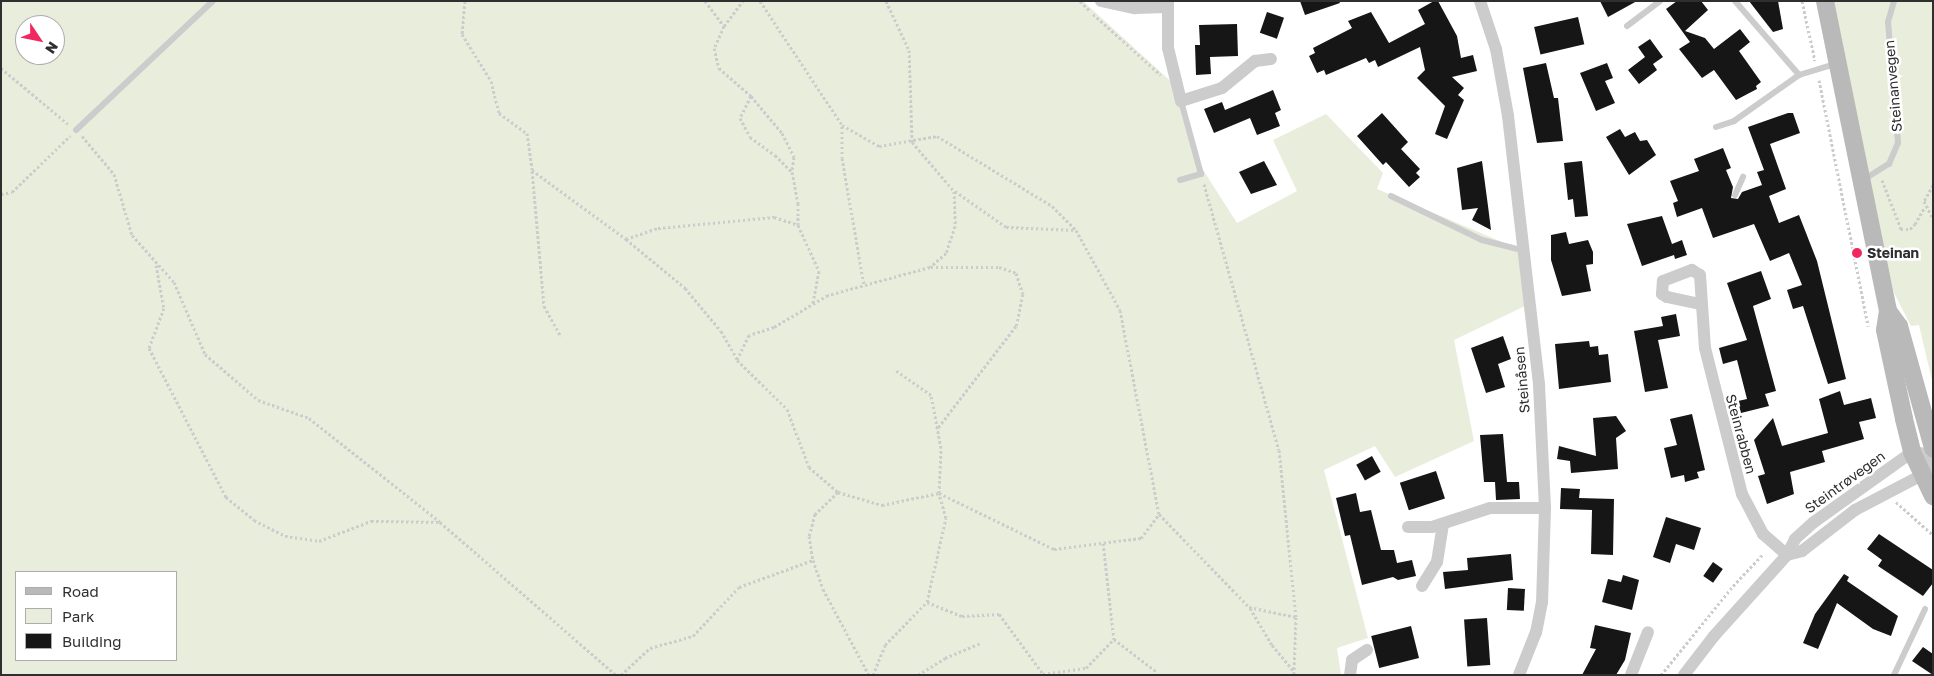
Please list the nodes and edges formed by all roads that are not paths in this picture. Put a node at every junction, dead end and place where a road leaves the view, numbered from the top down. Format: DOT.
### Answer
graph roads {
  1 [pos="213,1"];
  2 [pos="1100,1"];
  3 [pos="1480,1"];
  4 [pos="1660,1"];
  5 [pos="1735,1"];
  6 [pos="1825,1"];
  7 [pos="1894,1"];
  8 [pos="1168,4"];
  9 [pos="1627,26"];
  10 [pos="1271,59"];
  11 [pos="1837,64"];
  12 [pos="1800,75"];
  13 [pos="1181,101"];
  14 [pos="1716,127"];
  15 [pos="76,130"];
  16 [pos="1743,177"];
  17 [pos="1180,180"];
  18 [pos="1859,181"];
  19 [pos="1735,195"];
  20 [pos="1391,196"];
  21 [pos="1521,250"];
  22 [pos="1700,304"];
  23 [pos="1888,311"];
  24 [pos="1933,448"];
  25 [pos="1912,452"];
  26 [pos="1933,455"];
  27 [pos="1933,460"];
  28 [pos="1922,475"];
  29 [pos="1933,496"];
  30 [pos="1545,508"];
  31 [pos="1443,524"];
  32 [pos="1408,526"];
  33 [pos="1787,556"];
  34 [pos="1422,586"];
  35 [pos="1925,609"];
  36 [pos="1648,632"];
  37 [pos="1367,650"];
  38 [pos="1350,675"];
  39 [pos="1518,675"];
  40 [pos="1631,675"];
  41 [pos="1684,675"];
  42 [pos="1894,675"];
  1 -- 15 [label="lane"];
  2 -- 8 [label="street"];
  3 -- 21 [label="street, Steinåsen"];
  4 -- 9 [label="lane"];
  5 -- 12 [label="lane"];
  6 -- 11 [label="main road"];
  7 -- 18 [label="lane, Steinanvegen"];
  8 -- 13 [label="street"];
  10 -- 13 [label="street"];
  11 -- 12 [label="lane"];
  11 -- 18 [label="main road"];
  12 -- 14 [label="lane"];
  13 -- 17 [label="lane"];
  16 -- 19 [label="lane"];
  18 -- 23 [label="main road"];
  20 -- 21 [label="lane"];
  21 -- 30 [label="street, Steinåsen"];
  22 -- 33 [label="street, Steinrabben"];
  23 -- 24 [label="main road"];
  23 -- 25 [label="main road"];
  25 -- 26 [label="street"];
  25 -- 28 [label="main road"];
  25 -- 33 [label="street, Steintrøvegen"];
  27 -- 28 [label="street, Steintrøvegen"];
  28 -- 29 [label="main road"];
  28 -- 33 [label="street, Steintrøvegen"];
  30 -- 31 [label="street"];
  30 -- 39 [label="street, Steinåsen"];
  31 -- 32 [label="street"];
  31 -- 34 [label="street"];
  33 -- 41 [label="street, Steintrøvegen"];
  35 -- 42 [label="lane"];
  36 -- 40 [label="street"];
  37 -- 38 [label="street"];
}
